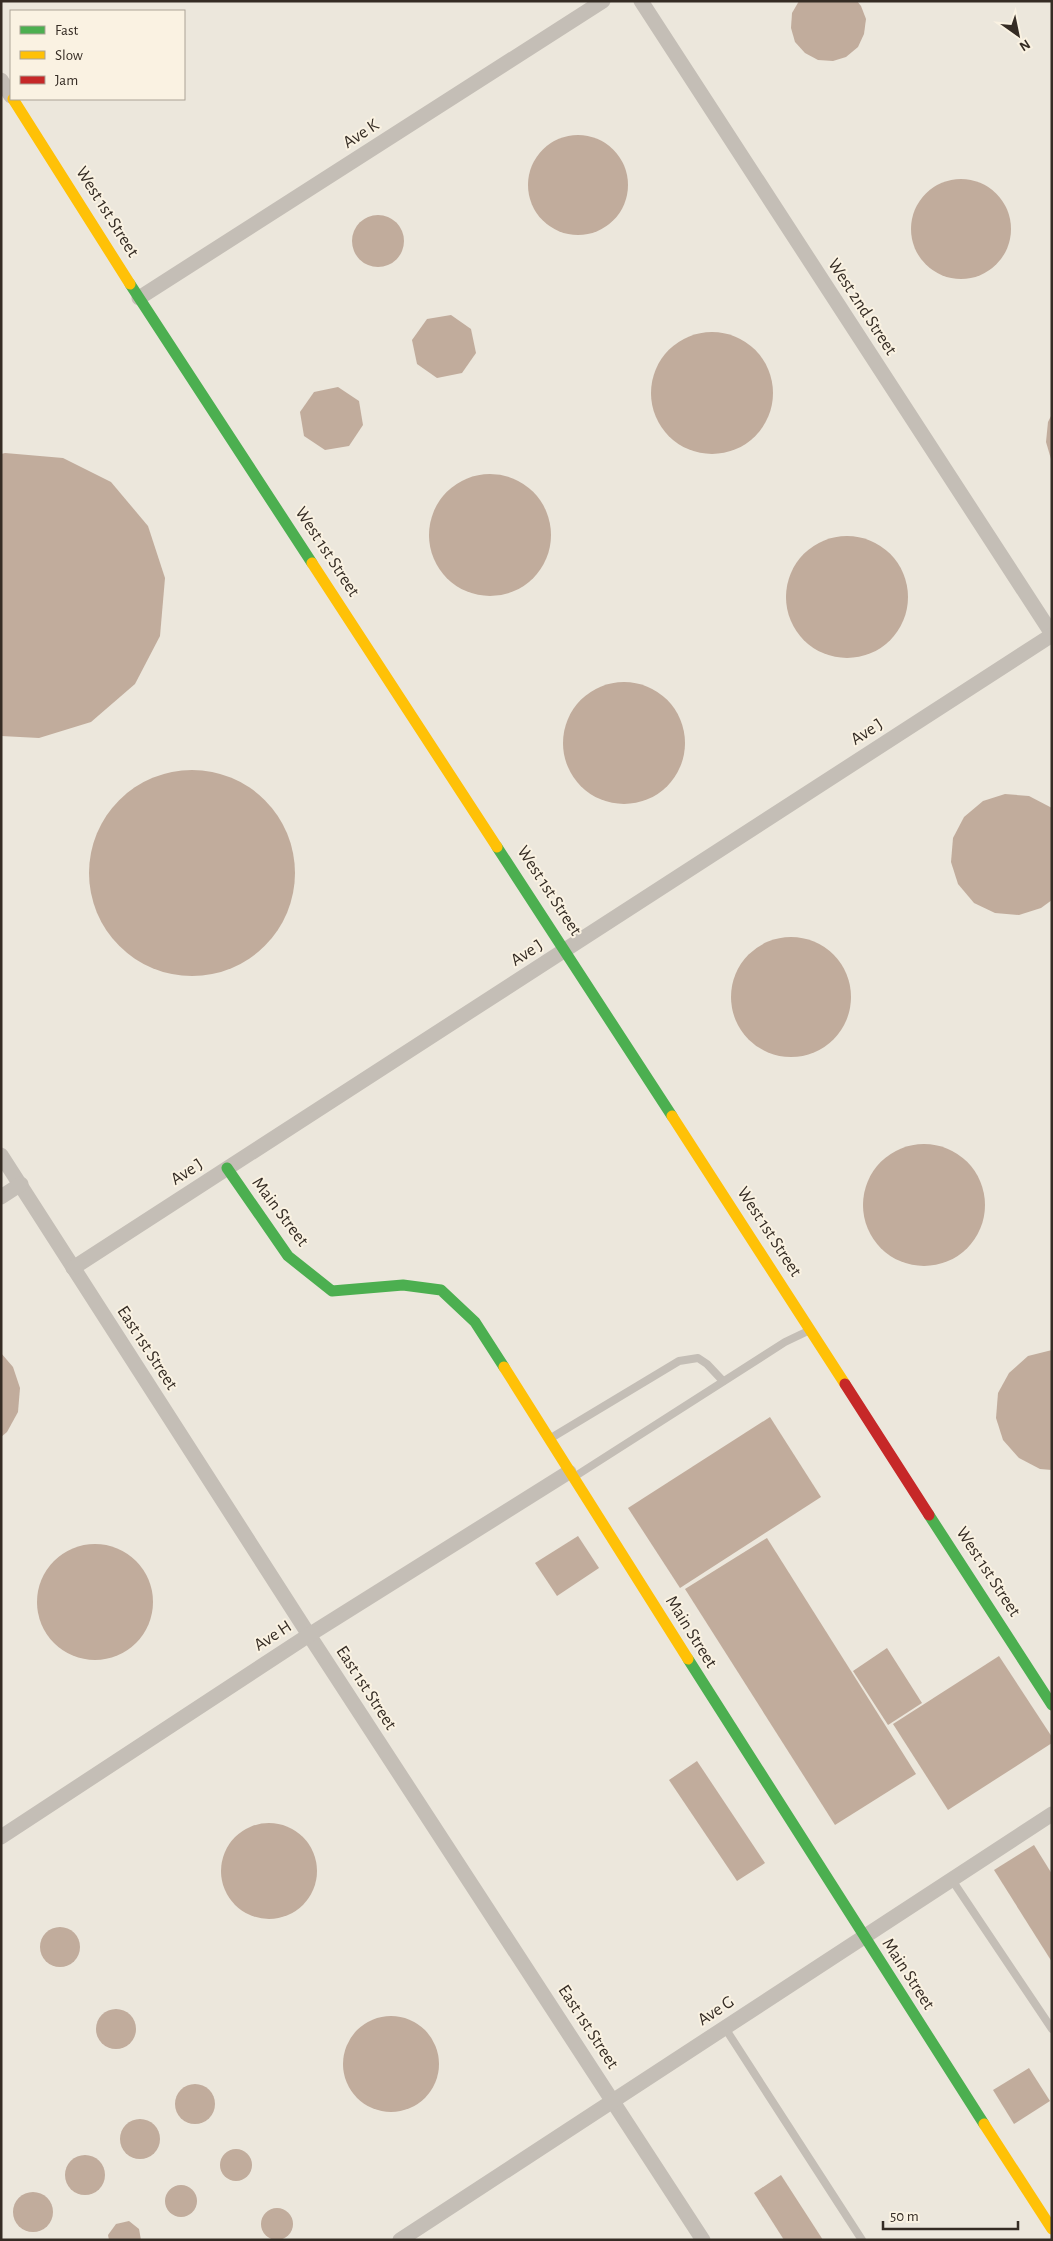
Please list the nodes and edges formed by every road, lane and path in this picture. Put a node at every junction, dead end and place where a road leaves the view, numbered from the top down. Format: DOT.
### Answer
graph roads {
  1 [pos="603,1"];
  2 [pos="641,1"];
  3 [pos="1,80"];
  4 [pos="10,94"];
  5 [pos="14,100"];
  6 [pos="139,298"];
  7 [pos="1052,634"];
  8 [pos="565,951"];
  9 [pos="1,1155"];
  10 [pos="226,1168"];
  11 [pos="21,1184"];
  12 [pos="1,1197"];
  13 [pos="73,1268"];
  14 [pos="810,1330"];
  15 [pos="723,1381"];
  16 [pos="548,1440"];
  17 [pos="570,1475"];
  18 [pos="309,1635"];
  19 [pos="1052,1705"];
  20 [pos="1052,1814"];
  21 [pos="1,1837"];
  22 [pos="952,1880"];
  23 [pos="864,1938"];
  24 [pos="725,2028"];
  25 [pos="1052,2029"];
  26 [pos="614,2100"];
  27 [pos="1052,2229"];
  28 [pos="400,2240"];
  29 [pos="703,2240"];
  30 [pos="862,2240"];
  1 -- 6 [label="street, Ave K"];
  2 -- 7 [label="street, West 2nd Street"];
  3 -- 4 [label="street, West 1st Street"];
  5 -- 6 [label="street, West 1st Street"];
  6 -- 8 [label="street, West 1st Street"];
  7 -- 8 [label="street, Ave J"];
  8 -- 10 [label="street, Ave J"];
  8 -- 14 [label="street, West 1st Street"];
  9 -- 11 [label="street, East 1st Street"];
  10 -- 13 [label="street, Ave J"];
  10 -- 16 [label="street, Main Street"];
  11 -- 12 [label="street"];
  11 -- 13 [label="street, East 1st Street"];
  13 -- 18 [label="street, East 1st Street"];
  14 -- 15 [label="lane"];
  14 -- 19 [label="street, West 1st Street"];
  15 -- 16 [label="lane"];
  15 -- 17 [label="lane"];
  16 -- 17 [label="street, Main Street"];
  17 -- 18 [label="street, Ave H"];
  17 -- 23 [label="street, Main Street"];
  18 -- 21 [label="street, Ave H"];
  18 -- 26 [label="street, East 1st Street"];
  20 -- 22 [label="street, Ave G"];
  22 -- 23 [label="street, Ave G"];
  22 -- 25 [label="lane"];
  23 -- 24 [label="street, Ave G"];
  23 -- 27 [label="street, Main Street"];
  24 -- 26 [label="street, Ave G"];
  24 -- 30 [label="lane"];
  26 -- 28 [label="street, Ave G"];
  26 -- 29 [label="street, East 1st Street"];
}
